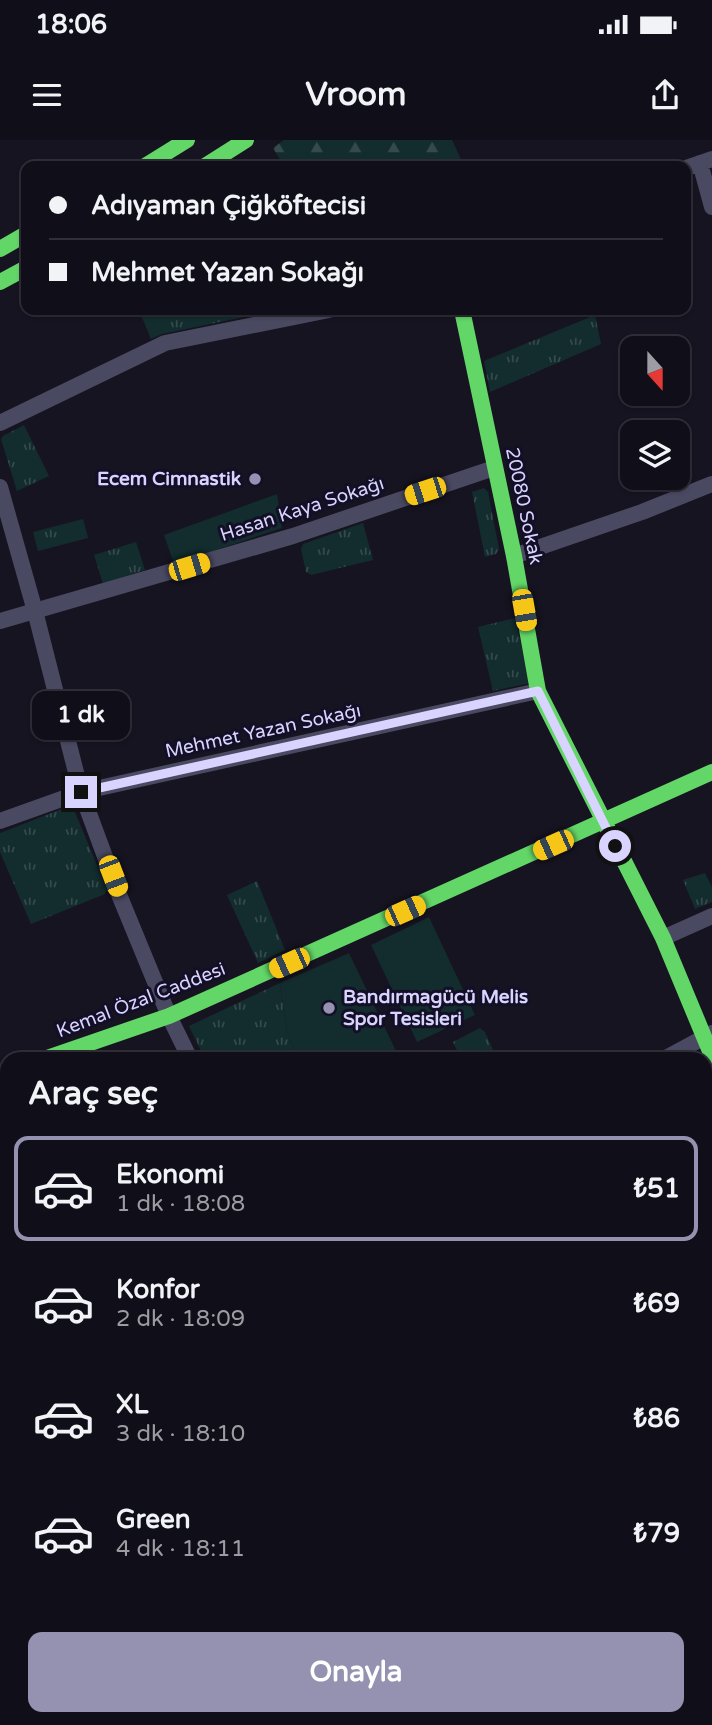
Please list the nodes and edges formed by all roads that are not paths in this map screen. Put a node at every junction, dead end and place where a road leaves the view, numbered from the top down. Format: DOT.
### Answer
graph roads {
  1 [pos="187,140"];
  2 [pos="246,140"];
  3 [pos="153,161"];
  4 [pos="213,161"];
  5 [pos="699,164"];
  6 [pos="712,208"];
  7 [pos="21,237"];
  8 [pos="0,249"];
  9 [pos="21,271"];
  10 [pos="0,282"];
  11 [pos="304,315"];
  12 [pos="464,315"];
  13 [pos="0,423"];
  14 [pos="494,468"];
  15 [pos="712,484"];
  16 [pos="0,487"];
  17 [pos="514,556"];
  18 [pos="35,611"];
  19 [pos="0,621"];
  20 [pos="538,691"];
  21 [pos="712,772"];
  22 [pos="81,792"];
  23 [pos="0,821"];
  24 [pos="604,823"];
  25 [pos="712,916"];
  26 [pos="663,938"];
  27 [pos="169,1016"];
  28 [pos="708,1035"];
  29 [pos="64,1052"];
  30 [pos="187,1052"];
  31 [pos="677,1052"];
  1 -- 3 [label="main road"];
  2 -- 4 [label="main road"];
  5 -- 6 [label="street"];
  7 -- 8 [label="main road"];
  9 -- 10 [label="main road"];
  11 -- 13 [label="street"];
  12 -- 14 [label="main road, 20080 Sokak"];
  14 -- 17 [label="main road, 20080 Sokak"];
  14 -- 18 [label="street, Hasan Kaya Sokağı"];
  15 -- 17 [label="street"];
  16 -- 18 [label="street"];
  17 -- 20 [label="main road, 20080 Sokak"];
  18 -- 19 [label="street, Hasan Kaya Sokağı"];
  18 -- 22 [label="street"];
  20 -- 22 [label="street, Mehmet Yazan Sokağı"];
  20 -- 24 [label="main road, 20080 Sokak"];
  21 -- 24 [label="main road, Kemal Özal Caddesi"];
  22 -- 23 [label="street, Mehmet Yazan Sokağı"];
  22 -- 27 [label="street"];
  24 -- 26 [label="main road, 20080 Sokak"];
  24 -- 27 [label="main road, Kemal Özal Caddesi"];
  25 -- 26 [label="street"];
  26 -- 28 [label="main road, 20080 Sokak"];
  27 -- 29 [label="main road, Kemal Özal Caddesi"];
  27 -- 30 [label="street"];
  28 -- 31 [label="street"];
}
